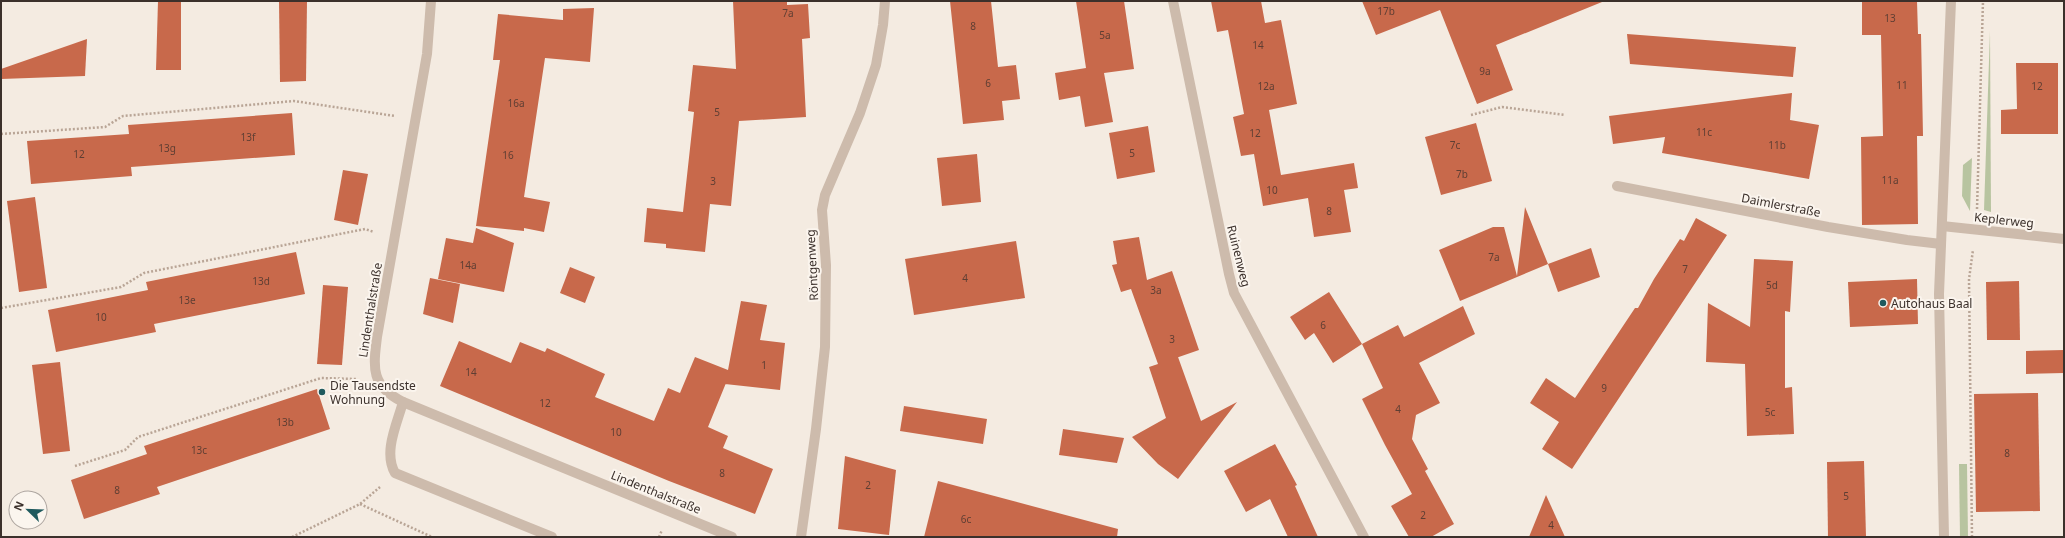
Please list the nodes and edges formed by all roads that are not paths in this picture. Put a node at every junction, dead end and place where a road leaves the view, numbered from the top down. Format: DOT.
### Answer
graph roads {
  1 [pos="431,1"];
  2 [pos="885,1"];
  3 [pos="1173,1"];
  4 [pos="1951,1"];
  5 [pos="1617,186"];
  6 [pos="1942,226"];
  7 [pos="2064,240"];
  8 [pos="1941,244"];
  9 [pos="403,402"];
  10 [pos="552,537"];
  11 [pos="732,537"];
  12 [pos="801,537"];
  13 [pos="1364,537"];
  14 [pos="1944,537"];
  1 -- 9 [label="street, Lindenthalstraße"];
  2 -- 12 [label="street, Röntgenweg"];
  3 -- 13 [label="street, Ruinenweg"];
  4 -- 6 [label="street"];
  5 -- 8 [label="street, Daimlerstraße"];
  6 -- 7 [label="street, Keplerweg"];
  6 -- 8 [label="street"];
  8 -- 14 [label="street"];
  9 -- 10 [label="street"];
  9 -- 11 [label="street, Lindenthalstraße"];
}
